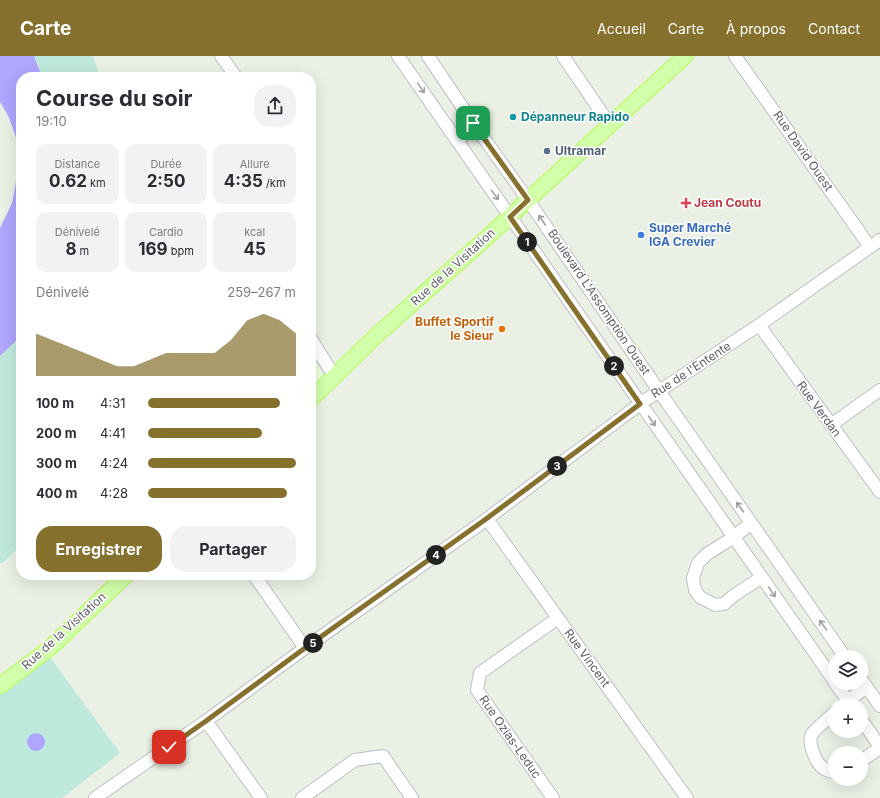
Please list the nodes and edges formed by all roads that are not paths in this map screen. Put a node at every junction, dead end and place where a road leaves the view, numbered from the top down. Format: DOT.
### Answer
graph roads {
  1 [pos="221,56"];
  2 [pos="398,56"];
  3 [pos="428,56"];
  4 [pos="563,56"];
  5 [pos="685,56"];
  6 [pos="735,56"];
  7 [pos="232,72"];
  8 [pos="610,125"];
  9 [pos="476,126"];
  10 [pos="457,140"];
  11 [pos="528,200"];
  12 [pos="510,217"];
  13 [pos="875,243"];
  14 [pos="759,325"];
  15 [pos="316,347"];
  16 [pos="334,376"];
  17 [pos="880,390"];
  18 [pos="659,391"];
  19 [pos="316,394"];
  20 [pos="640,404"];
  21 [pos="831,425"];
  22 [pos="880,492"];
  23 [pos="486,519"];
  24 [pos="751,523"];
  25 [pos="734,537"];
  26 [pos="762,577"];
  27 [pos="121,580"];
  28 [pos="257,580"];
  29 [pos="558,618"];
  30 [pos="305,648"];
  31 [pos="840,650"];
  32 [pos="828,673"];
  33 [pos="0,686"];
  34 [pos="868,689"];
  35 [pos="858,690"];
  36 [pos="852,698"];
  37 [pos="880,706"];
  38 [pos="828,719"];
  39 [pos="206,721"];
  40 [pos="868,730"];
  41 [pos="880,747"];
  42 [pos="868,756"];
  43 [pos="828,771"];
  44 [pos="95,798"];
  45 [pos="261,798"];
  46 [pos="302,798"];
  47 [pos="412,798"];
  48 [pos="553,798"];
  49 [pos="687,798"];
  1 -- 7 [label="street"];
  2 -- 10 [label="street, Boulevard L'Assomption Ouest, one-way"];
  3 -- 9 [label="street, Boulevard L'Assomption Ouest"];
  4 -- 8 [label="street"];
  5 -- 8 [label="main road, Rue de la Visitation"];
  6 -- 13 [label="street, Rue David Ouest"];
  8 -- 11 [label="main road, Rue de la Visitation"];
  9 -- 10 [label="street"];
  9 -- 11 [label="street, Boulevard L'Assomption Ouest"];
  10 -- 12 [label="street, Boulevard L'Assomption Ouest, one-way"];
  11 -- 12 [label="main road, Rue de la Visitation"];
  18 -- 11 [label="street, Boulevard L'Assomption Ouest, one-way"];
  12 -- 16 [label="main road, Rue de la Visitation"];
  12 -- 20 [label="street, Boulevard L'Assomption Ouest"];
  13 -- 14 [label="street, Rue de l'Entente"];
  14 -- 18 [label="street, Rue de l'Entente"];
  14 -- 21 [label="street, Rue Verdan"];
  15 -- 16 [label="street"];
  16 -- 19 [label="main road, Rue de la Visitation"];
  17 -- 21 [label="street"];
  18 -- 20 [label="street, Rue de l'Entente"];
  24 -- 18 [label="street, Boulevard L'Assomption Ouest, one-way"];
  20 -- 23 [label="street, Rue de l'Entente"];
  20 -- 25 [label="street, Boulevard L'Assomption Ouest, one-way"];
  21 -- 22 [label="street, Rue Verdan"];
  23 -- 29 [label="street, Rue Vincent"];
  23 -- 30 [label="street, Rue de l'Entente"];
  24 -- 25 [label="street"];
  31 -- 24 [label="street, Boulevard L'Assomption Ouest, one-way"];
  25 -- 26 [label="street, Boulevard L'Assomption Ouest"];
  25 -- 26 [label="street"];
  26 -- 32 [label="street, Boulevard L'Assomption Ouest, one-way"];
  27 -- 33 [label="main road, Rue de la Visitation"];
  28 -- 30 [label="street"];
  29 -- 48 [label="street, Rue Ozias-Leduc"];
  29 -- 49 [label="street, Rue Vincent"];
  30 -- 39 [label="street, Rue de l'Entente"];
  34 -- 37 [label="street, Boulevard L'Assomption Ouest"];
  35 -- 36 [label="street, Boulevard L'Assomption Ouest"];
  38 -- 43 [label="street"];
  39 -- 44 [label="street, Rue de l'Entente"];
  39 -- 45 [label="street"];
  40 -- 41 [label="street"];
  41 -- 42 [label="street"];
  46 -- 47 [label="street"];
}
